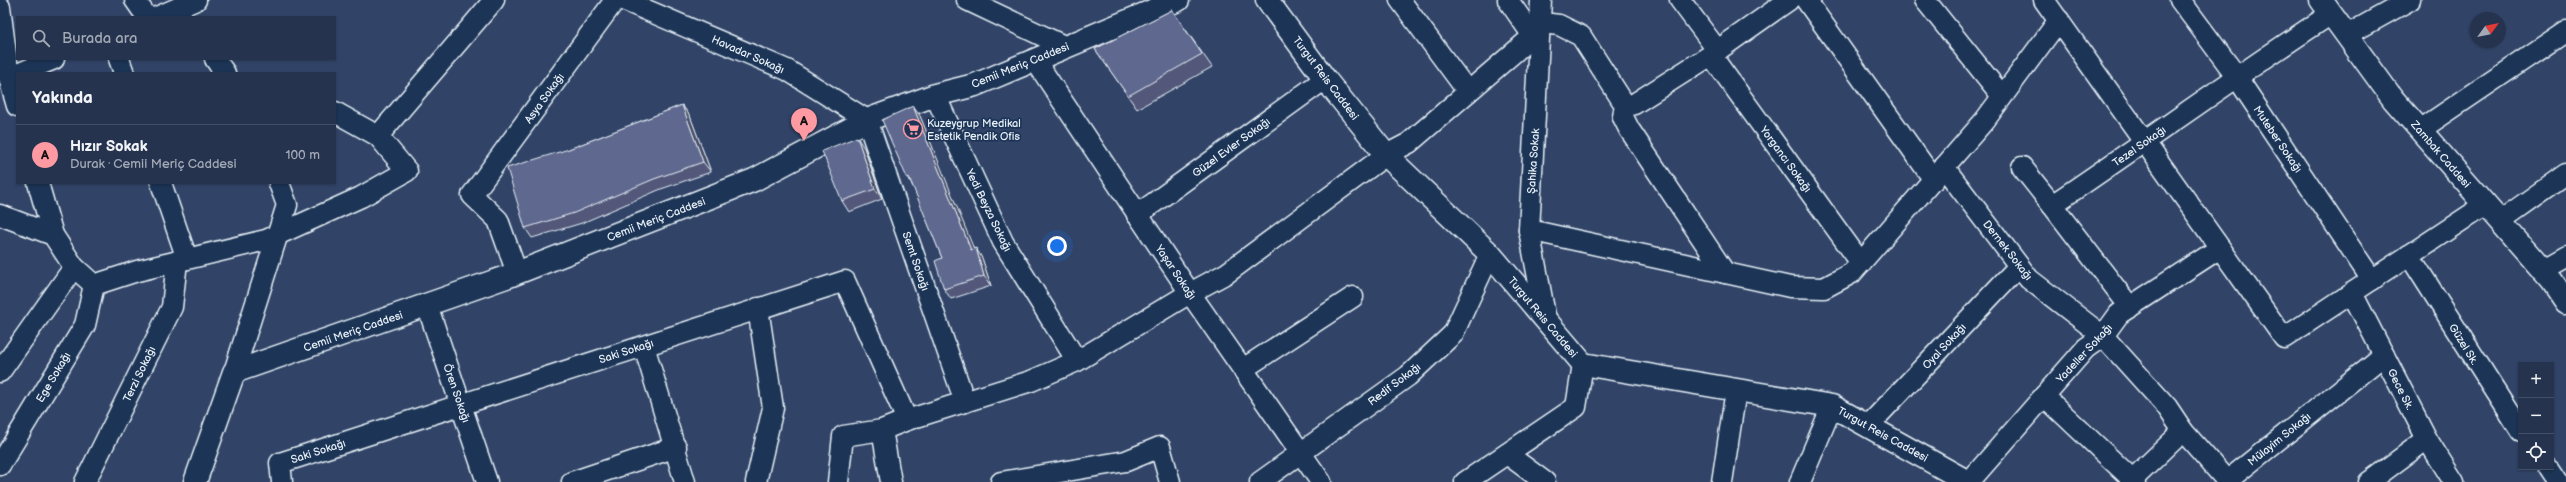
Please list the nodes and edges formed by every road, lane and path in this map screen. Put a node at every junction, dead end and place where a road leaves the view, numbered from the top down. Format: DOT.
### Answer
graph roads {
  1 [pos="135,0"];
  2 [pos="494,0"];
  3 [pos="615,0"];
  4 [pos="623,0"];
  5 [pos="967,0"];
  6 [pos="1178,0"];
  7 [pos="1267,0"];
  8 [pos="1400,0"];
  9 [pos="1508,0"];
  10 [pos="1541,0"];
  11 [pos="1680,0"];
  12 [pos="1789,0"];
  13 [pos="1806,0"];
  14 [pos="1925,0"];
  15 [pos="2044,0"];
  16 [pos="2180,0"];
  17 [pos="2410,0"];
  18 [pos="1147,6"];
  19 [pos="0,7"];
  20 [pos="2326,7"];
  21 [pos="186,8"];
  22 [pos="146,16"];
  23 [pos="160,16"];
  24 [pos="2059,20"];
  25 [pos="1537,30"];
  26 [pos="2566,31"];
  27 [pos="2347,35"];
  28 [pos="1066,47"];
  29 [pos="1715,53"];
  30 [pos="52,60"];
  31 [pos="119,60"];
  32 [pos="216,60"];
  33 [pos="1035,60"];
  34 [pos="24,72"];
  35 [pos="124,72"];
  36 [pos="224,72"];
  37 [pos="2236,76"];
  38 [pos="12,77"];
  39 [pos="1325,79"];
  40 [pos="1468,92"];
  41 [pos="935,95"];
  42 [pos="2002,96"];
  43 [pos="16,100"];
  44 [pos="1625,105"];
  45 [pos="336,113"];
  46 [pos="867,120"];
  47 [pos="2420,130"];
  48 [pos="378,136"];
  49 [pos="2147,142"];
  50 [pos="1386,155"];
  51 [pos="2022,167"];
  52 [pos="1939,174"];
  53 [pos="2566,174"];
  54 [pos="38,184"];
  55 [pos="161,184"];
  56 [pos="279,184"];
  57 [pos="2052,205"];
  58 [pos="2485,205"];
  59 [pos="1137,214"];
  60 [pos="0,215"];
  61 [pos="2500,221"];
  62 [pos="1529,230"];
  63 [pos="53,235"];
  64 [pos="277,235"];
  65 [pos="2220,248"];
  66 [pos="1490,254"];
  67 [pos="2409,255"];
  68 [pos="2566,257"];
  69 [pos="182,260"];
  70 [pos="1861,263"];
  71 [pos="2019,266"];
  72 [pos="74,267"];
  73 [pos="2543,270"];
  74 [pos="517,273"];
  75 [pos="1724,273"];
  76 [pos="2372,280"];
  77 [pos="94,285"];
  78 [pos="1190,293"];
  79 [pos="2352,293"];
  80 [pos="1353,297"];
  81 [pos="2566,302"];
  82 [pos="427,305"];
  83 [pos="2130,307"];
  84 [pos="758,308"];
  85 [pos="1546,320"];
  86 [pos="2103,336"];
  87 [pos="644,346"];
  88 [pos="2384,355"];
  89 [pos="1078,362"];
  90 [pos="1583,364"];
  91 [pos="1242,369"];
  92 [pos="0,372"];
  93 [pos="234,372"];
  94 [pos="1736,390"];
  95 [pos="2044,396"];
  96 [pos="965,402"];
  97 [pos="461,405"];
  98 [pos="1832,406"];
  99 [pos="907,420"];
  100 [pos="1868,426"];
  101 [pos="2518,426"];
  102 [pos="882,430"];
  103 [pos="2183,431"];
  104 [pos="2427,439"];
  105 [pos="676,447"];
  106 [pos="1300,452"];
  107 [pos="1507,454"];
  108 [pos="0,465"];
  109 [pos="2549,470"];
  110 [pos="2132,481"];
  111 [pos="85,482"];
  112 [pos="195,482"];
  113 [pos="282,482"];
  114 [pos="487,482"];
  115 [pos="572,482"];
  116 [pos="686,482"];
  117 [pos="756,482"];
  118 [pos="838,482"];
  119 [pos="891,482"];
  120 [pos="1001,482"];
  121 [pos="1170,482"];
  122 [pos="1260,482"];
  123 [pos="1321,482"];
  124 [pos="1466,482"];
  125 [pos="1545,482"];
  126 [pos="1722,482"];
  127 [pos="1800,482"];
  128 [pos="1969,482"];
  129 [pos="2369,482"];
  130 [pos="2454,482"];
  131 [pos="2557,482"];
  1 -- 22 [label="street"];
  2 -- 48 [label="street"];
  3 -- 74 [label="street, Asya Sokağı"];
  4 -- 46 [label="street, Havadar Sokağı"];
  5 -- 28 [label="street"];
  6 -- 18 [label="street, Cemii Meriç Caddesi"];
  7 -- 39 [label="street, Turgut Reis Caddesi"];
  8 -- 40 [label="street"];
  9 -- 25 [label="street"];
  10 -- 25 [label="street, Şahika Sokak"];
  11 -- 29 [label="street, Yorgancı Sokağı"];
  12 -- 29 [label="street"];
  13 -- 52 [label="street, Dernek Sokağı"];
  14 -- 42 [label="street"];
  15 -- 24 [label="street"];
  16 -- 37 [label="street, Muteber Sokağı"];
  17 -- 27 [label="street"];
  18 -- 28 [label="street, Cemii Meriç Caddesi"];
  19 -- 38 [label="street"];
  20 -- 27 [label="street, Zambak Caddesi"];
  20 -- 37 [label="street, Tezel Sokağı"];
  21 -- 23 [label="street"];
  24 -- 42 [label="street"];
  24 -- 49 [label="street"];
  25 -- 40 [label="street"];
  25 -- 44 [label="street"];
  25 -- 62 [label="street, Şahika Sokak"];
  26 -- 47 [label="street"];
  27 -- 47 [label="street, Zambak Caddesi"];
  28 -- 33 [label="street, Cemii Meriç Caddesi"];
  29 -- 44 [label="street"];
  29 -- 70 [label="street, Yorgancı Sokağı"];
  30 -- 34 [label="street"];
  31 -- 35 [label="street"];
  32 -- 36 [label="street"];
  33 -- 41 [label="street, Cemii Meriç Caddesi"];
  33 -- 59 [label="street, Yaşar Sokağı"];
  37 -- 49 [label="street, Tezel Sokağı"];
  37 -- 76 [label="street, Muteber Sokağı"];
  38 -- 43 [label="street"];
  39 -- 50 [label="street, Turgut Reis Caddesi"];
  39 -- 59 [label="street, Güzel Evler Sokağı"];
  40 -- 50 [label="street"];
  41 -- 46 [label="street, Cemii Meriç Caddesi"];
  41 -- 89 [label="street, Yedi Beyza Sokağı"];
  42 -- 52 [label="street"];
  44 -- 75 [label="street"];
  45 -- 48 [label="street"];
  46 -- 74 [label="street, Cemii Meriç Caddesi"];
  46 -- 96 [label="street, Semt Sokağı"];
  47 -- 58 [label="street, Zambak Caddesi"];
  48 -- 64 [label="street"];
  49 -- 57 [label="street, Tezel Sokağı"];
  49 -- 65 [label="street"];
  50 -- 66 [label="street, Turgut Reis Caddesi"];
  50 -- 78 [label="street"];
  51 -- 57 [label="street"];
  52 -- 70 [label="street"];
  52 -- 71 [label="street, Dernek Sokağı"];
  53 -- 61 [label="street"];
  54 -- 63 [label="street"];
  55 -- 69 [label="street"];
  56 -- 64 [label="street"];
  57 -- 83 [label="street"];
  58 -- 61 [label="street, Zambak Caddesi"];
  58 -- 67 [label="street"];
  59 -- 78 [label="street, Yaşar Sokağı"];
  60 -- 63 [label="street"];
  61 -- 73 [label="street, Zambak Caddesi"];
  62 -- 75 [label="street"];
  62 -- 85 [label="street, Şahika Sokak"];
  63 -- 72 [label="street"];
  64 -- 69 [label="street"];
  64 -- 93 [label="street"];
  65 -- 79 [label="street"];
  65 -- 83 [label="street, Yadeller Sokağı"];
  66 -- 85 [label="street, Turgut Reis Caddesi"];
  66 -- 106 [label="street, Redif Sokağı"];
  67 -- 76 [label="street"];
  67 -- 101 [label="street, Güzel Sk."];
  68 -- 73 [label="street"];
  69 -- 77 [label="street"];
  69 -- 111 [label="street, Terzi Sokağı"];
  70 -- 75 [label="street"];
  71 -- 86 [label="street, Dernek Sokağı"];
  71 -- 100 [label="street, Oyal Sokağı"];
  72 -- 77 [label="street"];
  72 -- 92 [label="street"];
  73 -- 81 [label="street, Zambak Caddesi"];
  74 -- 82 [label="street, Cemii Meriç Caddesi"];
  76 -- 79 [label="street"];
  77 -- 108 [label="street, Ege Sokağı"];
  78 -- 89 [label="street"];
  78 -- 91 [label="street, Yaşar Sokağı"];
  79 -- 88 [label="street, Gece Sk."];
  80 -- 91 [label="street"];
  82 -- 93 [label="street, Cemii Meriç Caddesi"];
  82 -- 97 [label="street, Ören Sokağı"];
  83 -- 86 [label="street, Yadeller Sokağı"];
  84 -- 87 [label="street, Saki Sokağı"];
  84 -- 99 [label="street, Saki Sokağı"];
  84 -- 117 [label="street"];
  85 -- 90 [label="street, Turgut Reis Caddesi"];
  86 -- 95 [label="street, Yadeller Sokağı"];
  86 -- 103 [label="street, Dernek Sokağı"];
  87 -- 97 [label="street, Saki Sokağı"];
  87 -- 105 [label="street"];
  88 -- 103 [label="street, Mülayim Sokağı"];
  88 -- 104 [label="street, Gece Sk."];
  89 -- 96 [label="street"];
  90 -- 94 [label="street, Turgut Reis Caddesi"];
  90 -- 107 [label="street"];
  91 -- 106 [label="street, Yaşar Sokağı"];
  93 -- 112 [label="street"];
  94 -- 98 [label="street, Turgut Reis Caddesi"];
  94 -- 126 [label="street"];
  95 -- 110 [label="street"];
  95 -- 128 [label="street, Yadeller Sokağı"];
  96 -- 99 [label="street"];
  97 -- 113 [label="street, Saki Sokağı"];
  97 -- 114 [label="street, Ören Sokağı"];
  98 -- 100 [label="street, Turgut Reis Caddesi"];
  98 -- 127 [label="street"];
  99 -- 102 [label="street"];
  100 -- 128 [label="street, Turgut Reis Caddesi"];
  102 -- 118 [label="street"];
  102 -- 119 [label="street"];
  103 -- 110 [label="street"];
  104 -- 129 [label="street"];
  104 -- 130 [label="street, Gece Sk."];
  105 -- 115 [label="street"];
  105 -- 116 [label="street"];
  106 -- 122 [label="street, Redif Sokağı"];
  106 -- 123 [label="street, Yaşar Sokağı"];
  107 -- 124 [label="street"];
  107 -- 125 [label="street"];
  109 -- 131 [label="street"];
  120 -- 121 [label="street"];
}
